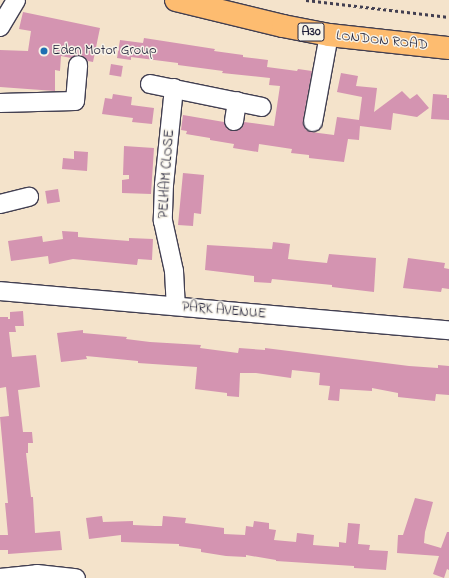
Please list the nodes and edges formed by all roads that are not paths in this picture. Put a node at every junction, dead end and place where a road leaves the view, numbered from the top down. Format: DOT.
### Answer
graph roads {
  1 [pos="16,0"];
  2 [pos="176,0"];
  3 [pos="0,27"];
  4 [pos="329,35"];
  5 [pos="449,48"];
  6 [pos="78,65"];
  7 [pos="150,84"];
  8 [pos="174,88"];
  9 [pos="237,101"];
  10 [pos="0,104"];
  11 [pos="262,107"];
  12 [pos="234,121"];
  13 [pos="314,122"];
  14 [pos="29,198"];
  15 [pos="0,204"];
  16 [pos="0,291"];
  17 [pos="176,306"];
  18 [pos="449,330"];
  19 [pos="0,578"];
  20 [pos="76,578"];
  1 -- 3 [label="street"];
  2 -- 4 [label="main road, LONDON ROAD / A30"];
  4 -- 5 [label="main road, LONDON ROAD / A30"];
  4 -- 13 [label="street"];
  6 -- 10 [label="street"];
  7 -- 8 [label="street"];
  8 -- 9 [label="street"];
  8 -- 17 [label="street, PELHAM CLOSE"];
  9 -- 11 [label="street"];
  9 -- 12 [label="street"];
  14 -- 15 [label="street"];
  16 -- 17 [label="street, PARK AVENUE"];
  17 -- 18 [label="street, PARK AVENUE"];
  19 -- 20 [label="street"];
}
